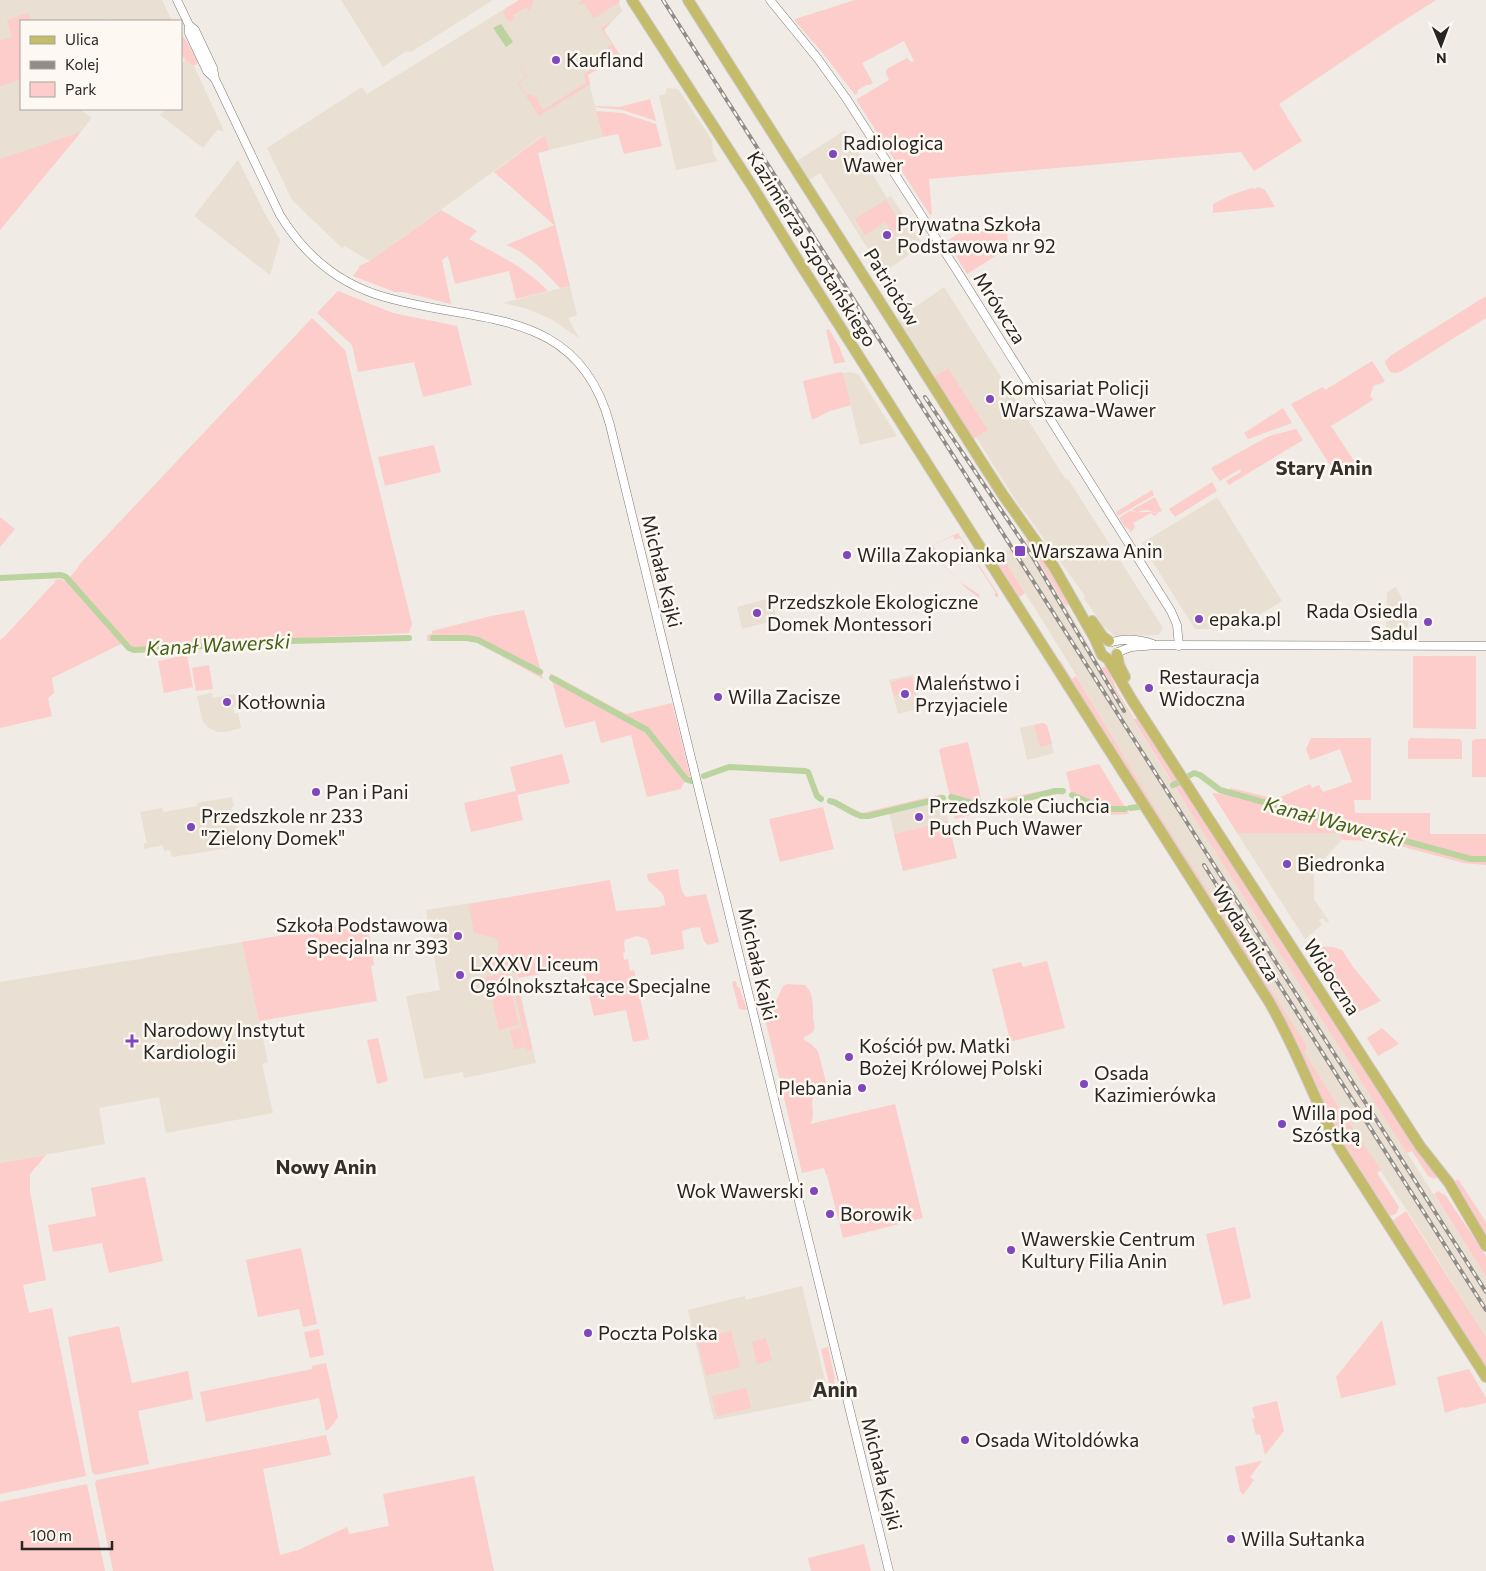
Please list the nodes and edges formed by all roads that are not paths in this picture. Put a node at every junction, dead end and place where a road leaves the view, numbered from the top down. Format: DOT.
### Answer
graph roads {
  1 [pos="176,0"];
  2 [pos="632,0"];
  3 [pos="688,0"];
  4 [pos="770,0"];
  5 [pos="961,517"];
  6 [pos="1068,590"];
  7 [pos="1111,641"];
  8 [pos="1134,644"];
  9 [pos="1179,646"];
  10 [pos="1486,646"];
  11 [pos="1100,648"];
  12 [pos="1118,653"];
  13 [pos="1108,659"];
  14 [pos="1150,726"];
  15 [pos="1486,1246"];
  16 [pos="1486,1377"];
  17 [pos="889,1571"];
  1 -- 17 [label="street, Michała Kajki"];
  2 -- 5 [label="main road, Kazimierza Szpotańskiego"];
  3 -- 6 [label="main road, Patriotów"];
  4 -- 9 [label="street, Mrówcza"];
  5 -- 16 [label="main road, Wydawnicza"];
  6 -- 7 [label="main road, Patriotów"];
  6 -- 11 [label="main road, Patriotów"];
  7 -- 8 [label="street"];
  7 -- 11 [label="main road"];
  7 -- 12 [label="main road"];
  8 -- 9 [label="street"];
  8 -- 12 [label="street"];
  9 -- 10 [label="street"];
  11 -- 13 [label="main road"];
  12 -- 13 [label="main road"];
  12 -- 14 [label="main road, Widoczna"];
  13 -- 14 [label="main road, Widoczna"];
  14 -- 15 [label="main road, Widoczna"];
}
